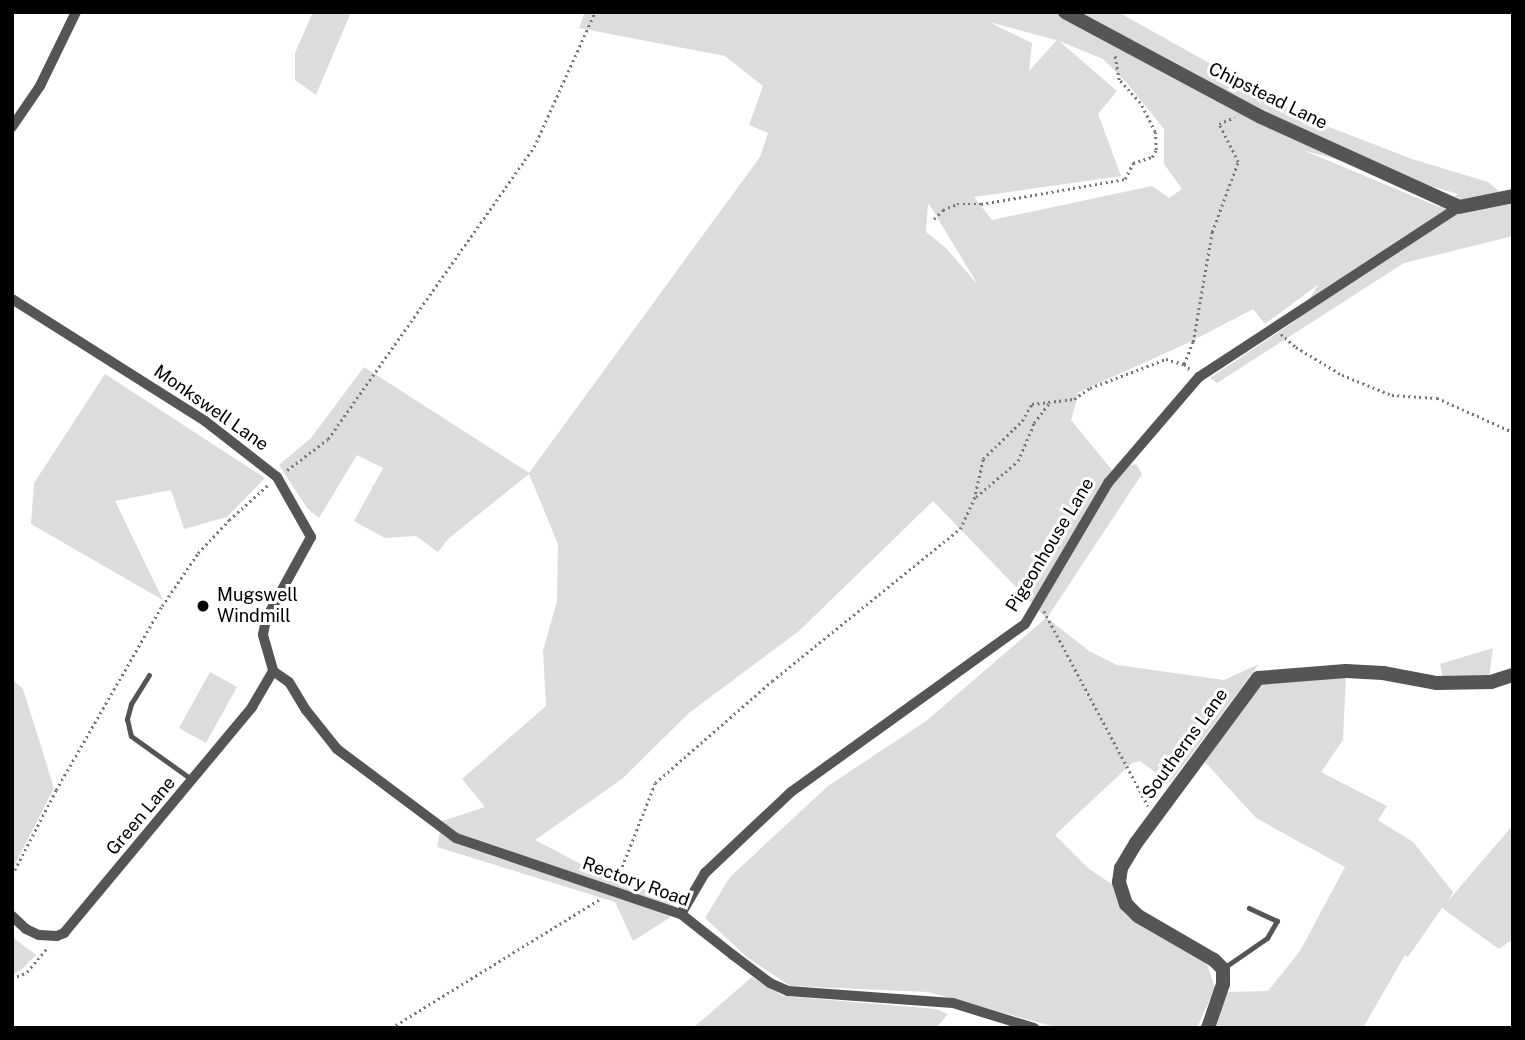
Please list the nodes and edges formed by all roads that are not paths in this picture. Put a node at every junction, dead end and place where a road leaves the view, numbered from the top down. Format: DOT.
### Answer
graph roads {
  1 [pos="76,12"];
  2 [pos="1065,12"];
  3 [pos="12,127"];
  4 [pos="1513,196"];
  5 [pos="1459,207"];
  6 [pos="12,299"];
  7 [pos="273,671"];
  8 [pos="149,675"];
  9 [pos="1513,675"];
  10 [pos="194,781"];
  11 [pos="1249,908"];
  12 [pos="681,914"];
  13 [pos="12,916"];
  14 [pos="1223,969"];
  15 [pos="1034,1028"];
  16 [pos="1208,1028"];
  1 -- 3 [label="street"];
  2 -- 5 [label="street, Chipstead Lane"];
  4 -- 5 [label="street"];
  5 -- 12 [label="street, Pigeonhouse Lane"];
  6 -- 7 [label="street, Monkswell Lane"];
  7 -- 10 [label="street, Green Lane"];
  7 -- 12 [label="street, Rectory Road"];
  8 -- 10 [label="lane"];
  9 -- 14 [label="street, Southerns Lane"];
  10 -- 13 [label="street, Green Lane"];
  11 -- 14 [label="lane"];
  12 -- 15 [label="street, Rectory Road"];
  14 -- 16 [label="street"];
}
